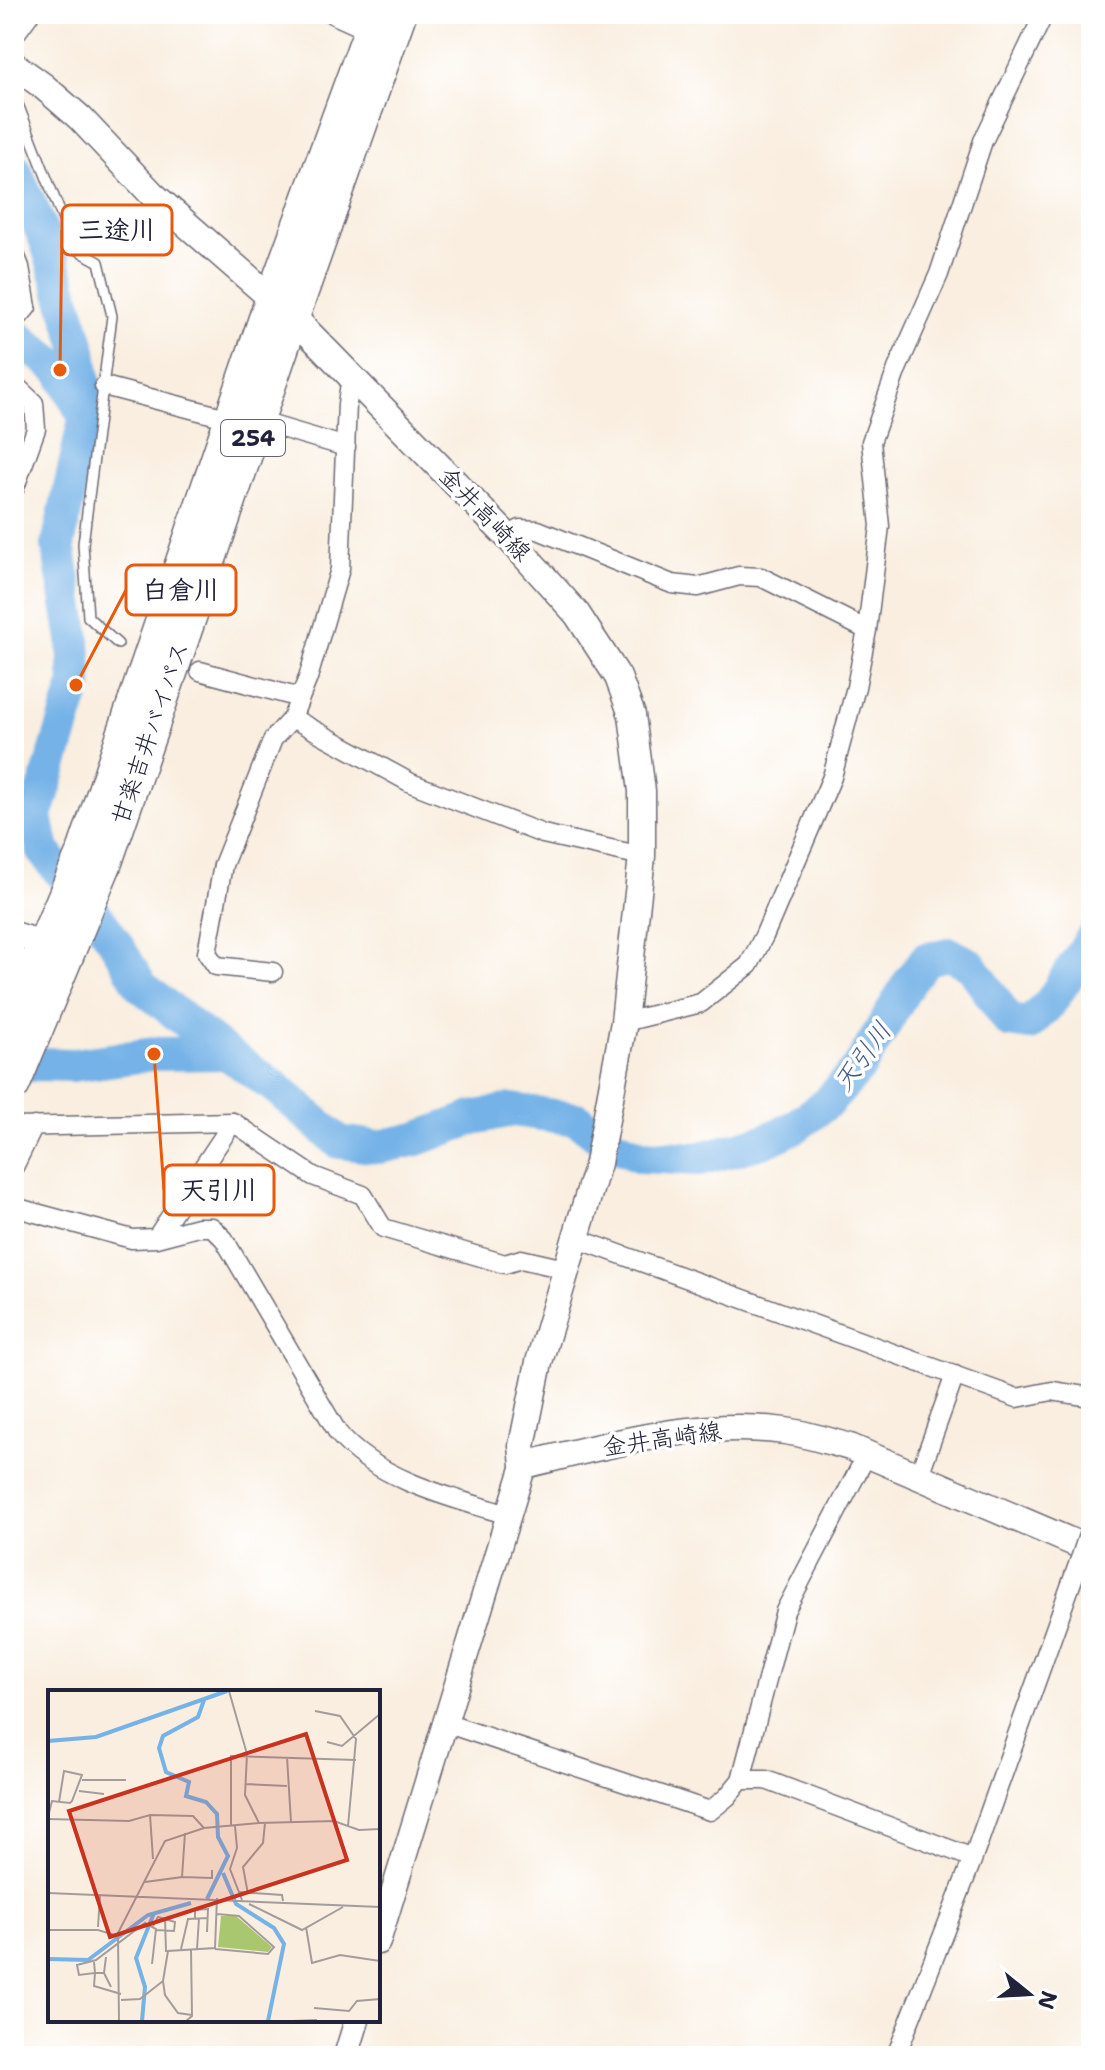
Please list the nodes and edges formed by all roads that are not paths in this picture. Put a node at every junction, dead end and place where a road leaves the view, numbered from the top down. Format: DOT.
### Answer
graph roads {
  1 [pos="25,14"];
  2 [pos="332,14"];
  3 [pos="400,14"];
  4 [pos="1044,14"];
  5 [pos="373,23"];
  6 [pos="14,29"];
  7 [pos="16,81"];
  8 [pos="14,252"];
  9 [pos="282,307"];
  10 [pos="17,319"];
  11 [pos="351,376"];
  12 [pos="14,384"];
  13 [pos="104,386"];
  14 [pos="244,420"];
  15 [pos="346,447"];
  16 [pos="15,486"];
  17 [pos="508,537"];
  18 [pos="867,630"];
  19 [pos="118,644"];
  20 [pos="200,671"];
  21 [pos="300,698"];
  22 [pos="292,718"];
  23 [pos="642,856"];
  24 [pos="60,930"];
  25 [pos="14,934"];
  26 [pos="273,972"];
  27 [pos="27,1019"];
  28 [pos="624,1022"];
  29 [pos="14,1084"];
  30 [pos="233,1122"];
  31 [pos="34,1126"];
  32 [pos="14,1127"];
  33 [pos="14,1167"];
  34 [pos="14,1207"];
  35 [pos="156,1238"];
  36 [pos="575,1238"];
  37 [pos="565,1269"];
  38 [pos="955,1375"];
  39 [pos="1091,1397"];
  40 [pos="867,1454"];
  41 [pos="524,1465"];
  42 [pos="919,1475"];
  43 [pos="509,1515"];
  44 [pos="1088,1543"];
  45 [pos="445,1723"];
  46 [pos="741,1780"];
  47 [pos="973,1858"];
  48 [pos="380,1935"];
  49 [pos="356,2022"];
  50 [pos="346,2056"];
  51 [pos="896,2056"];
  1 -- 6 [label="main road"];
  2 -- 5 [label="street"];
  3 -- 9 [label="highway, 甘楽吉井バイパス / 254"];
  4 -- 18 [label="street"];
  5 -- 9 [label="highway, 甘楽吉井バイパス / 254"];
  7 -- 9 [label="main road, 金井高崎線"];
  7 -- 13 [label="lane"];
  8 -- 10 [label="street"];
  9 -- 11 [label="main road, 金井高崎線"];
  9 -- 14 [label="highway, 甘楽吉井バイパス / 254"];
  11 -- 15 [label="street"];
  11 -- 17 [label="main road, 金井高崎線"];
  12 -- 16 [label="street"];
  13 -- 14 [label="street"];
  13 -- 19 [label="lane"];
  14 -- 15 [label="street"];
  14 -- 24 [label="highway, 甘楽吉井バイパス / 254"];
  15 -- 21 [label="street"];
  17 -- 18 [label="street"];
  17 -- 23 [label="main road, 金井高崎線"];
  18 -- 28 [label="street"];
  20 -- 21 [label="street"];
  21 -- 22 [label="street"];
  22 -- 23 [label="street"];
  22 -- 26 [label="street"];
  23 -- 28 [label="main road, 金井高崎線"];
  24 -- 25 [label="street"];
  24 -- 27 [label="highway, 甘楽吉井バイパス / 254"];
  27 -- 29 [label="highway, 甘楽吉井バイパス / 254"];
  28 -- 36 [label="main road, 金井高崎線"];
  30 -- 31 [label="street"];
  30 -- 35 [label="street"];
  30 -- 37 [label="street"];
  31 -- 32 [label="street"];
  31 -- 33 [label="street"];
  34 -- 35 [label="street"];
  35 -- 43 [label="street"];
  36 -- 37 [label="main road"];
  36 -- 38 [label="street"];
  37 -- 41 [label="main road"];
  38 -- 39 [label="street"];
  38 -- 42 [label="street"];
  40 -- 41 [label="main road, 金井高崎線"];
  40 -- 42 [label="main road, 金井高崎線"];
  40 -- 46 [label="street"];
  41 -- 43 [label="street"];
  42 -- 44 [label="main road, 金井高崎線"];
  43 -- 45 [label="street"];
  44 -- 47 [label="street"];
  45 -- 46 [label="street"];
  45 -- 48 [label="street"];
  46 -- 47 [label="street"];
  47 -- 51 [label="street"];
  49 -- 50 [label="street"];
}
